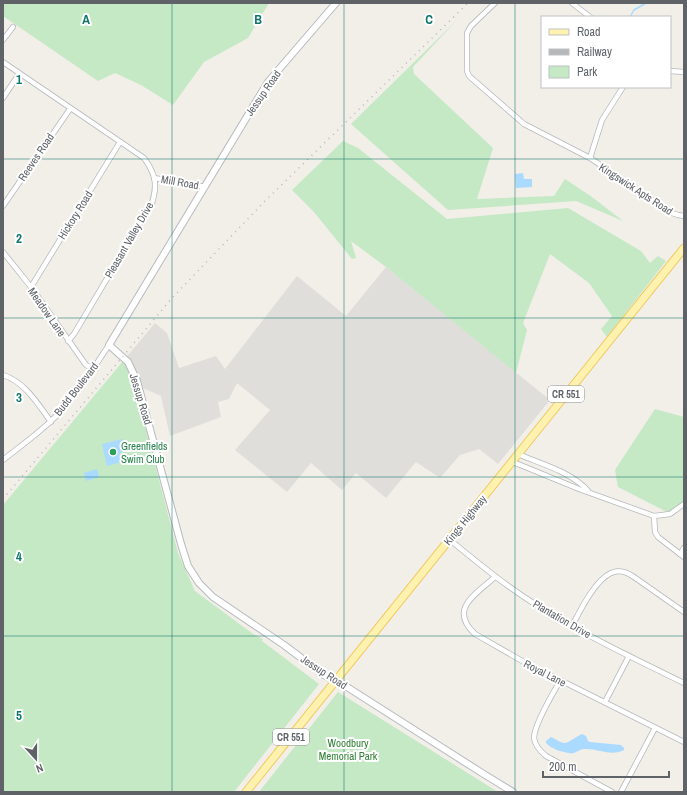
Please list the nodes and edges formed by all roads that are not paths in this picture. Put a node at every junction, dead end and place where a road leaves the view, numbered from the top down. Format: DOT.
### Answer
graph roads {
  1 [pos="336,3"];
  2 [pos="494,3"];
  3 [pos="572,3"];
  4 [pos="589,16"];
  5 [pos="13,27"];
  6 [pos="3,40"];
  7 [pos="3,62"];
  8 [pos="671,71"];
  9 [pos="684,72"];
  10 [pos="20,74"];
  11 [pos="622,88"];
  12 [pos="3,98"];
  13 [pos="70,108"];
  14 [pos="120,142"];
  15 [pos="590,158"];
  16 [pos="154,178"];
  17 [pos="205,187"];
  18 [pos="3,206"];
  19 [pos="684,216"];
  20 [pos="684,248"];
  21 [pos="3,252"];
  22 [pos="30,287"];
  23 [pos="68,341"];
  24 [pos="109,345"];
  25 [pos="93,369"];
  26 [pos="3,375"];
  27 [pos="51,422"];
  28 [pos="518,454"];
  29 [pos="3,460"];
  30 [pos="513,462"];
  31 [pos="588,491"];
  32 [pos="684,504"];
  33 [pos="654,516"];
  34 [pos="450,540"];
  35 [pos="684,548"];
  36 [pos="682,555"];
  37 [pos="495,577"];
  38 [pos="684,612"];
  39 [pos="572,626"];
  40 [pos="629,656"];
  41 [pos="560,680"];
  42 [pos="336,681"];
  43 [pos="684,683"];
  44 [pos="605,702"];
  45 [pos="655,728"];
  46 [pos="684,742"];
  47 [pos="246,792"];
  48 [pos="513,792"];
  49 [pos="612,792"];
  50 [pos="621,792"];
  1 -- 17 [label="street, Jessup Road"];
  2 -- 15 [label="street, Kingswick Apts Road"];
  3 -- 4 [label="street"];
  5 -- 6 [label="street"];
  7 -- 10 [label="street, Pleasant Valley Drive"];
  8 -- 9 [label="street"];
  10 -- 12 [label="street"];
  10 -- 13 [label="street, Pleasant Valley Drive"];
  11 -- 15 [label="street, Kingswick Apts Road"];
  13 -- 14 [label="street, Pleasant Valley Drive"];
  13 -- 18 [label="street, Reeves Road"];
  14 -- 16 [label="street, Pleasant Valley Drive"];
  14 -- 22 [label="street, Hickory Road"];
  15 -- 19 [label="street, Kingswick Apts Road"];
  16 -- 17 [label="street, Mill Road"];
  16 -- 23 [label="street, Pleasant Valley Drive"];
  17 -- 24 [label="street, Jessup Road"];
  20 -- 28 [label="main road, Kings Highway / CR 551"];
  21 -- 22 [label="street, Meadow Lane"];
  22 -- 23 [label="street, Meadow Lane"];
  23 -- 25 [label="street, Meadow Lane"];
  24 -- 25 [label="street, Budd Boulevard"];
  24 -- 42 [label="street, Jessup Road"];
  25 -- 27 [label="street, Budd Boulevard"];
  26 -- 27 [label="street"];
  27 -- 29 [label="street, Budd Boulevard"];
  28 -- 30 [label="main road, Kings Highway / CR 551"];
  28 -- 31 [label="street"];
  30 -- 31 [label="street"];
  30 -- 34 [label="main road, Kings Highway / CR 551"];
  31 -- 33 [label="street"];
  32 -- 33 [label="street"];
  33 -- 36 [label="street"];
  34 -- 37 [label="street, Plantation Drive"];
  34 -- 42 [label="main road, Kings Highway / CR 551"];
  35 -- 36 [label="street"];
  37 -- 39 [label="street, Plantation Drive"];
  37 -- 41 [label="street, Royal Lane"];
  38 -- 39 [label="street"];
  39 -- 40 [label="street, Plantation Drive"];
  40 -- 43 [label="street, Plantation Drive"];
  40 -- 44 [label="street"];
  41 -- 44 [label="street, Royal Lane"];
  41 -- 49 [label="street"];
  42 -- 47 [label="main road, Kings Highway / CR 551"];
  42 -- 48 [label="street, Jessup Road"];
  44 -- 45 [label="street, Royal Lane"];
  45 -- 46 [label="street, Royal Lane"];
  45 -- 50 [label="street"];
}
